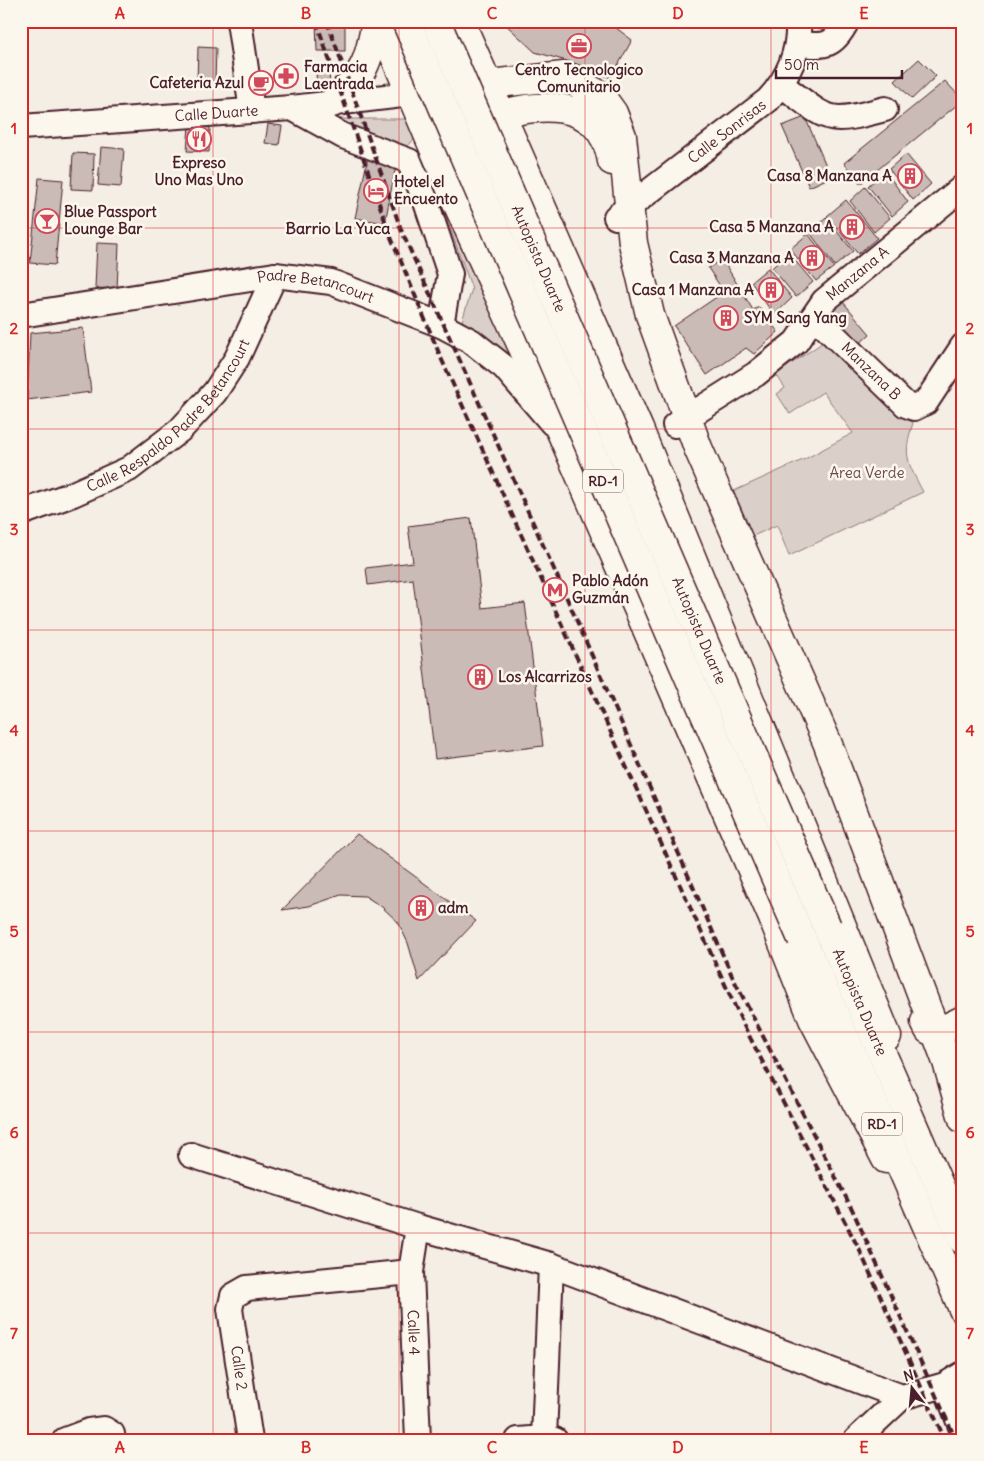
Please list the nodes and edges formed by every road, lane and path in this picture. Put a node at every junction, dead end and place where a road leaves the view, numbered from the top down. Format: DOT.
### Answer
graph roads {
  1 [pos="239,21"];
  2 [pos="378,21"];
  3 [pos="406,21"];
  4 [pos="436,21"];
  5 [pos="847,21"];
  6 [pos="466,32"];
  7 [pos="798,33"];
  8 [pos="476,85"];
  9 [pos="782,85"];
  10 [pos="411,94"];
  11 [pos="332,103"];
  12 [pos="292,108"];
  13 [pos="885,109"];
  14 [pos="252,111"];
  15 [pos="500,114"];
  16 [pos="21,127"];
  17 [pos="430,138"];
  18 [pos="409,161"];
  19 [pos="963,187"];
  20 [pos="624,212"];
  21 [pos="558,244"];
  22 [pos="275,275"];
  23 [pos="491,277"];
  24 [pos="21,315"];
  25 [pos="815,317"];
  26 [pos="441,325"];
  27 [pos="963,346"];
  28 [pos="681,422"];
  29 [pos="562,434"];
  30 [pos="21,513"];
  31 [pos="922,995"];
  32 [pos="963,1009"];
  33 [pos="963,1020"];
  34 [pos="936,1034"];
  35 [pos="955,1054"];
  36 [pos="963,1093"];
  37 [pos="963,1119"];
  38 [pos="191,1155"];
  39 [pos="418,1227"];
  40 [pos="963,1240"];
  41 [pos="551,1266"];
  42 [pos="411,1272"];
  43 [pos="963,1308"];
  44 [pos="954,1379"];
  45 [pos="902,1397"];
  46 [pos="963,1432"];
  47 [pos="550,1439"];
  48 [pos="65,1440"];
  49 [pos="112,1440"];
  50 [pos="250,1440"];
  51 [pos="418,1440"];
  52 [pos="518,1440"];
  53 [pos="856,1440"];
  1 -- 14 [label="street"];
  2 -- 10 [label="main road"];
  2 -- 11 [label="main road"];
  3 -- 43 [label="main road, Autopista Duarte / RD-1, bridge"];
  4 -- 40 [label="main road, Autopista Duarte / RD-1, bridge"];
  5 -- 7 [label="street"];
  6 -- 8 [label="main road"];
  7 -- 9 [label="street, Calle Sonrisas"];
  8 -- 10 [label="main road"];
  8 -- 15 [label="main road"];
  8 -- 17 [label="main road"];
  8 -- 20 [label="main road"];
  9 -- 13 [label="street"];
  9 -- 20 [label="street, Calle Sonrisas"];
  10 -- 11 [label="street, Calle Duarte"];
  10 -- 17 [label="main road"];
  11 -- 12 [label="street, Calle Duarte"];
  12 -- 14 [label="street, Calle Duarte"];
  12 -- 18 [label="street"];
  14 -- 16 [label="street, Calle Duarte"];
  15 -- 17 [label="main road"];
  15 -- 20 [label="main road"];
  15 -- 21 [label="main road"];
  17 -- 18 [label="street"];
  17 -- 23 [label="main road"];
  18 -- 26 [label="street"];
  19 -- 25 [label="street, Manzana A"];
  20 -- 28 [label="main road"];
  21 -- 23 [label="main road"];
  21 -- 40 [label="main road"];
  22 -- 24 [label="street, Padre Betancourt"];
  22 -- 26 [label="street, Padre Betancourt"];
  22 -- 30 [label="street, Calle Respaldo Padre Betancourt"];
  23 -- 29 [label="main road"];
  25 -- 27 [label="street, Manzana B"];
  25 -- 28 [label="street, Manzana A"];
  26 -- 29 [label="street, Padre Betancourt"];
  28 -- 31 [label="main road"];
  28 -- 34 [label="main road"];
  29 -- 43 [label="main road"];
  31 -- 32 [label="main road"];
  31 -- 34 [label="main road"];
  33 -- 34 [label="main road"];
  34 -- 35 [label="main road"];
  35 -- 36 [label="street"];
  35 -- 37 [label="main road"];
  38 -- 39 [label="street"];
  39 -- 41 [label="street"];
  39 -- 42 [label="street, Calle 4"];
  41 -- 45 [label="street"];
  41 -- 47 [label="street"];
  42 -- 50 [label="street, Calle 2"];
  42 -- 51 [label="street, Calle 4"];
  44 -- 45 [label="street"];
  44 -- 46 [label="street"];
  45 -- 53 [label="street"];
  47 -- 52 [label="street"];
  48 -- 49 [label="street"];
}
